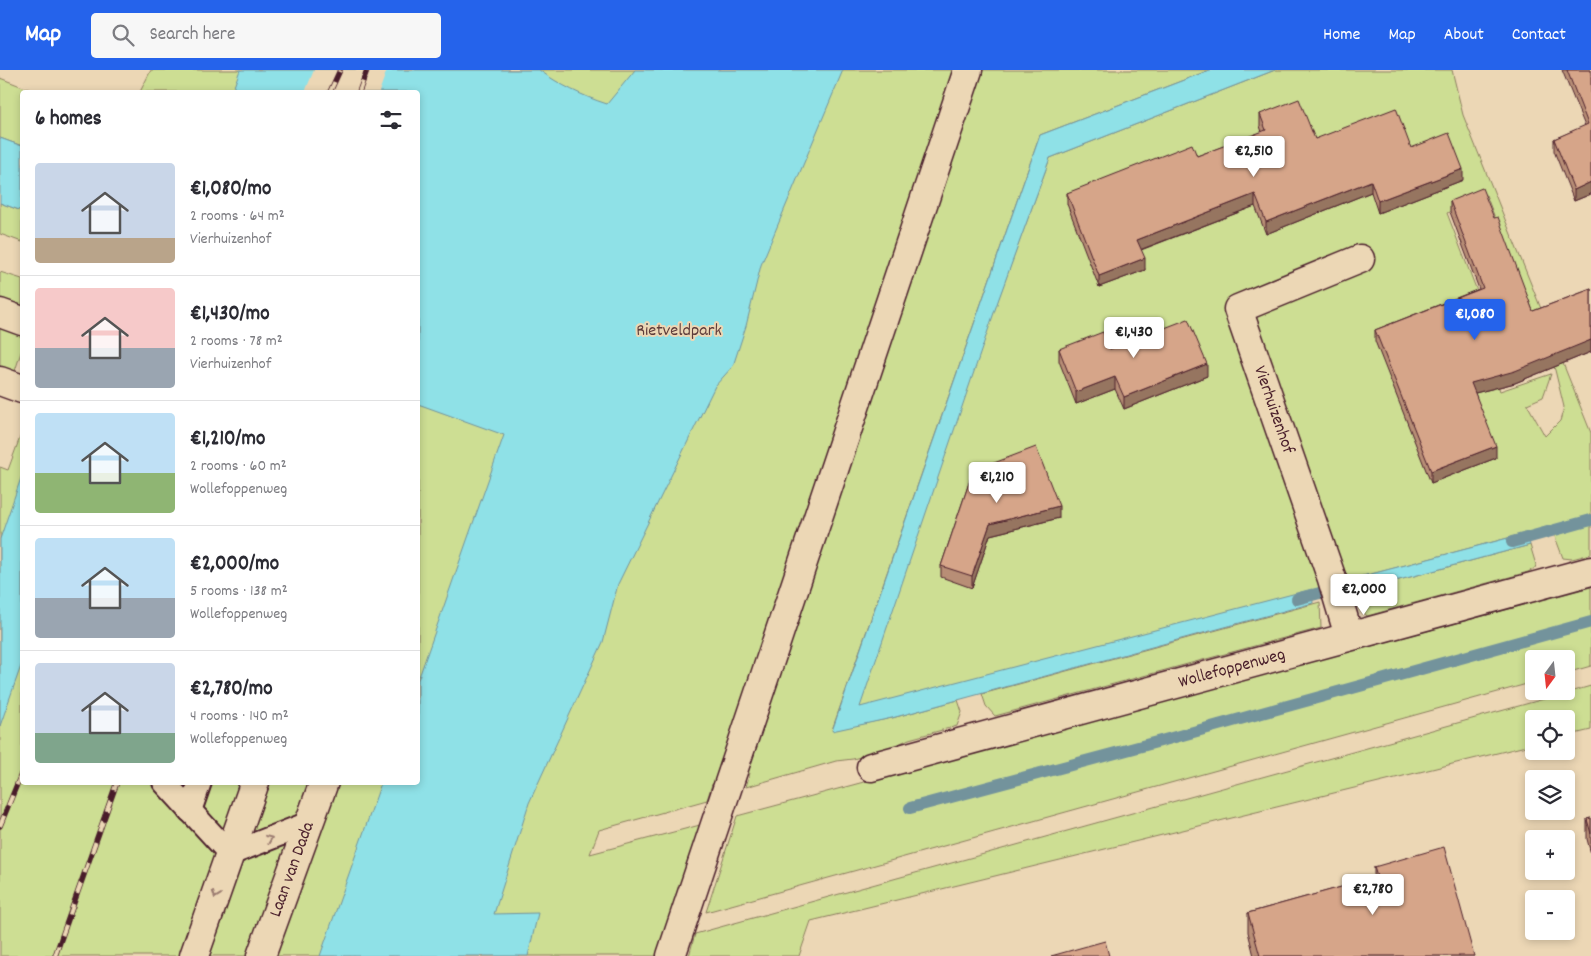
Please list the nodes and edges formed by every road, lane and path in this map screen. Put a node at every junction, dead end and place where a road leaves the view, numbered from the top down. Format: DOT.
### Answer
graph roads {
  1 [pos="968,70"];
  2 [pos="1360,259"];
  3 [pos="0,313"];
  4 [pos="20,320"];
  5 [pos="0,381"];
  6 [pos="20,388"];
  7 [pos="1591,571"];
  8 [pos="1349,636"];
  9 [pos="871,767"];
  10 [pos="167,785"];
  11 [pos="199,785"];
  12 [pos="254,785"];
  13 [pos="323,785"];
  14 [pos="190,811"];
  15 [pos="309,823"];
  16 [pos="230,854"];
  17 [pos="194,956"];
  18 [pos="261,956"];
  19 [pos="672,956"];
  1 -- 19 [label="street"];
  2 -- 8 [label="street, Vierhuizenhof"];
  3 -- 4 [label="street"];
  5 -- 6 [label="street"];
  7 -- 8 [label="street, Wollefoppenweg"];
  8 -- 9 [label="street, Wollefoppenweg"];
  10 -- 14 [label="lane"];
  11 -- 14 [label="lane"];
  12 -- 16 [label="street"];
  13 -- 15 [label="street, Laan van Dada"];
  14 -- 16 [label="lane"];
  16 -- 15 [label="lane, one-way"];
  15 -- 18 [label="street, Laan van Dada"];
  16 -- 17 [label="street, one-way"];
}
